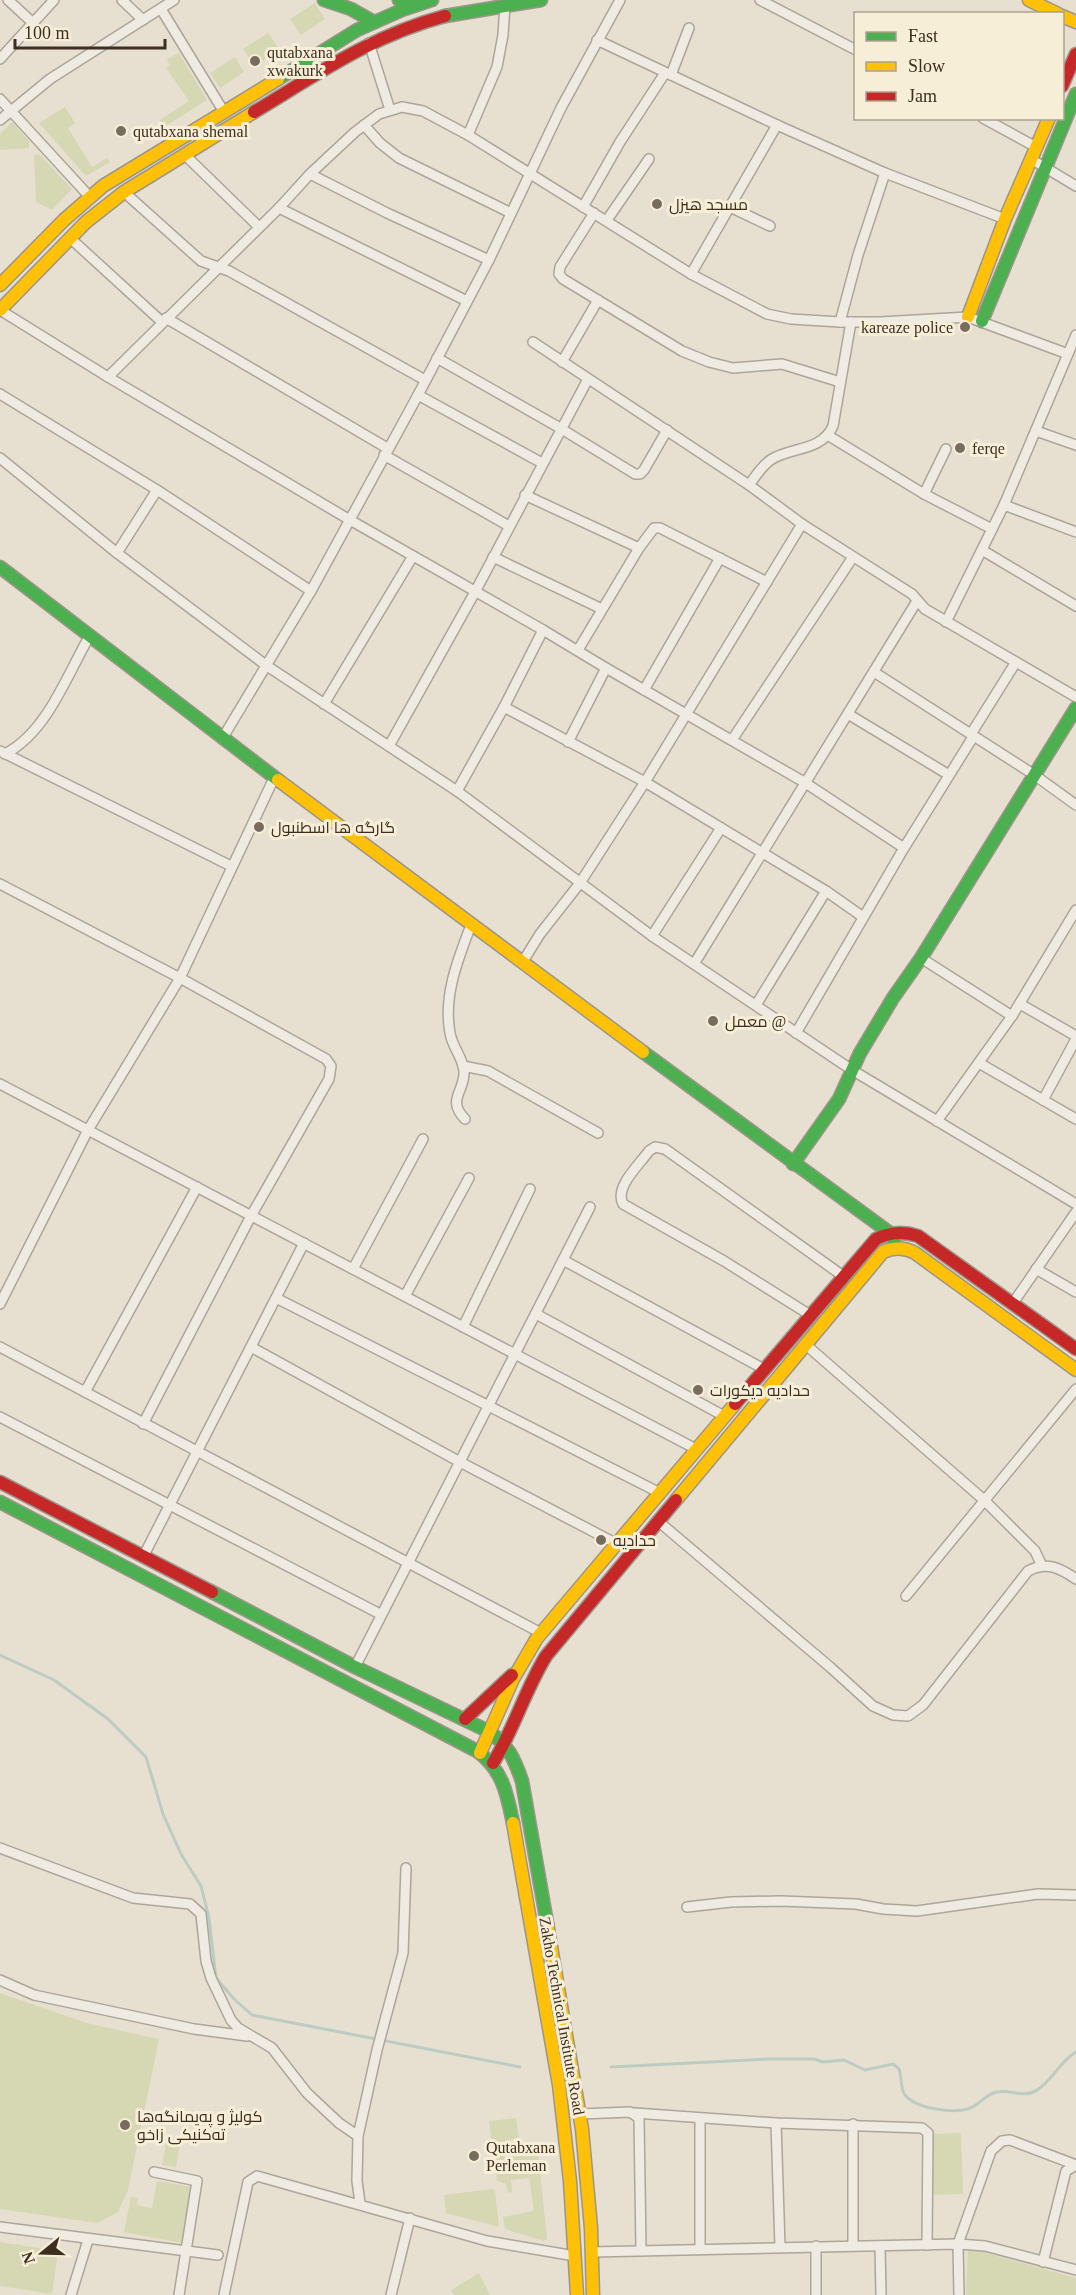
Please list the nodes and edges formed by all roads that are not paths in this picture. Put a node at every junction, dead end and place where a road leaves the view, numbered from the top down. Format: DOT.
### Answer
graph roads {
  1 [pos="8,0"];
  2 [pos="54,0"];
  3 [pos="122,0"];
  4 [pos="174,0"];
  5 [pos="324,0"];
  6 [pos="399,0"];
  7 [pos="432,0"];
  8 [pos="541,0"];
  9 [pos="620,0"];
  10 [pos="760,0"];
  11 [pos="1029,0"];
  12 [pos="416,4"];
  13 [pos="505,5"];
  14 [pos="161,9"];
  15 [pos="1054,12"];
  16 [pos="143,20"];
  17 [pos="374,22"];
  18 [pos="33,23"];
  19 [pos="689,28"];
  20 [pos="597,40"];
  21 [pos="369,43"];
  22 [pos="854,49"];
  23 [pos="1076,54"];
  24 [pos="0,59"];
  25 [pos="668,74"];
  26 [pos="1064,81"];
  27 [pos="0,99"];
  28 [pos="1075,99"];
  29 [pos="10,110"];
  30 [pos="390,110"];
  31 [pos="224,112"];
  32 [pos="0,120"];
  33 [pos="987,120"];
  34 [pos="1048,120"];
  35 [pos="364,124"];
  36 [pos="777,125"];
  37 [pos="468,135"];
  38 [pos="1036,147"];
  39 [pos="185,155"];
  40 [pos="650,159"];
  41 [pos="1031,159"];
  42 [pos="1045,166"];
  43 [pos="530,173"];
  44 [pos="885,173"];
  45 [pos="310,174"];
  46 [pos="1076,186"];
  47 [pos="124,192"];
  48 [pos="89,196"];
  49 [pos="583,207"];
  50 [pos="730,207"];
  51 [pos="279,208"];
  52 [pos="511,213"];
  53 [pos="594,213"];
  54 [pos="1005,219"];
  55 [pos="607,220"];
  56 [pos="770,226"];
  57 [pos="260,227"];
  58 [pos="70,238"];
  59 [pos="489,260"];
  60 [pos="218,267"];
  61 [pos="691,274"];
  62 [pos="0,285"];
  63 [pos="598,300"];
  64 [pos="467,301"];
  65 [pos="0,310"];
  66 [pos="968,317"];
  67 [pos="164,320"];
  68 [pos="982,321"];
  69 [pos="840,322"];
  70 [pos="851,322"];
  71 [pos="1076,335"];
  72 [pos="533,342"];
  73 [pos="1068,354"];
  74 [pos="437,358"];
  75 [pos="562,362"];
  76 [pos="108,377"];
  77 [pos="588,378"];
  78 [pos="426,380"];
  79 [pos="840,382"];
  80 [pos="0,394"];
  81 [pos="418,395"];
  82 [pos="560,428"];
  83 [pos="667,430"];
  84 [pos="1036,431"];
  85 [pos="829,436"];
  86 [pos="1076,445"];
  87 [pos="946,449"];
  88 [pos="386,451"];
  89 [pos="0,458"];
  90 [pos="542,463"];
  91 [pos="749,485"];
  92 [pos="157,490"];
  93 [pos="924,494"];
  94 [pos="525,495"];
  95 [pos="1004,505"];
  96 [pos="350,520"];
  97 [pos="802,524"];
  98 [pos="509,526"];
  99 [pos="992,529"];
  100 [pos="1076,532"];
  101 [pos="639,548"];
  102 [pos="982,550"];
  103 [pos="117,553"];
  104 [pos="413,556"];
  105 [pos="493,557"];
  106 [pos="854,557"];
  107 [pos="720,558"];
  108 [pos="0,567"];
  109 [pos="767,582"];
  110 [pos="311,591"];
  111 [pos="476,592"];
  112 [pos="917,601"];
  113 [pos="1076,606"];
  114 [pos="602,609"];
  115 [pos="946,622"];
  116 [pos="543,630"];
  117 [pos="88,637"];
  118 [pos="578,650"];
  119 [pos="1016,662"];
  120 [pos="267,666"];
  121 [pos="606,668"];
  122 [pos="874,672"];
  123 [pos="644,690"];
  124 [pos="1076,697"];
  125 [pos="324,704"];
  126 [pos="504,707"];
  127 [pos="1076,708"];
  128 [pos="686,713"];
  129 [pos="848,714"];
  130 [pos="972,735"];
  131 [pos="222,739"];
  132 [pos="732,740"];
  133 [pos="568,742"];
  134 [pos="389,746"];
  135 [pos="2,753"];
  136 [pos="1033,774"];
  137 [pos="949,775"];
  138 [pos="274,778"];
  139 [pos="645,782"];
  140 [pos="804,782"];
  141 [pos="456,791"];
  142 [pos="1076,805"];
  143 [pos="722,828"];
  144 [pos="904,848"];
  145 [pos="761,852"];
  146 [pos="231,866"];
  147 [pos="580,883"];
  148 [pos="0,884"];
  149 [pos="826,891"];
  150 [pos="1076,910"];
  151 [pos="863,917"];
  152 [pos="471,925"];
  153 [pos="652,936"];
  154 [pos="921,958"];
  155 [pos="522,963"];
  156 [pos="694,964"];
  157 [pos="180,978"];
  158 [pos="1020,1004"];
  159 [pos="756,1005"];
  160 [pos="1012,1016"];
  161 [pos="796,1033"];
  162 [pos="1076,1038"];
  163 [pos="979,1063"];
  164 [pos="464,1066"];
  165 [pos="852,1070"];
  166 [pos="0,1084"];
  167 [pos="1042,1100"];
  168 [pos="465,1119"];
  169 [pos="1076,1119"];
  170 [pos="938,1121"];
  171 [pos="88,1130"];
  172 [pos="598,1133"];
  173 [pos="423,1139"];
  174 [pos="794,1164"];
  175 [pos="469,1178"];
  176 [pos="198,1187"];
  177 [pos="530,1189"];
  178 [pos="1076,1204"];
  179 [pos="590,1207"];
  180 [pos="1076,1212"];
  181 [pos="251,1216"];
  182 [pos="890,1233"];
  183 [pos="304,1243"];
  184 [pos="896,1247"];
  185 [pos="563,1260"];
  186 [pos="353,1269"];
  187 [pos="1036,1269"];
  188 [pos="843,1276"];
  189 [pos="1076,1292"];
  190 [pos="405,1296"];
  191 [pos="276,1298"];
  192 [pos="1013,1302"];
  193 [pos="0,1304"];
  194 [pos="536,1314"];
  195 [pos="810,1315"];
  196 [pos="463,1327"];
  197 [pos="805,1344"];
  198 [pos="0,1347"];
  199 [pos="251,1347"];
  200 [pos="1076,1349"];
  201 [pos="516,1354"];
  202 [pos="764,1369"];
  203 [pos="1076,1370"];
  204 [pos="1076,1389"];
  205 [pos="85,1392"];
  206 [pos="489,1407"];
  207 [pos="724,1416"];
  208 [pos="0,1417"];
  209 [pos="143,1424"];
  210 [pos="696,1449"];
  211 [pos="198,1452"];
  212 [pos="460,1462"];
  213 [pos="0,1482"];
  214 [pos="660,1493"];
  215 [pos="984,1500"];
  216 [pos="0,1502"];
  217 [pos="169,1506"];
  218 [pos="657,1521"];
  219 [pos="617,1544"];
  220 [pos="143,1557"];
  221 [pos="409,1561"];
  222 [pos="1042,1566"];
  223 [pos="1076,1579"];
  224 [pos="906,1596"];
  225 [pos="380,1614"];
  226 [pos="542,1632"];
  227 [pos="355,1667"];
  228 [pos="514,1673"];
  229 [pos="530,1684"];
  230 [pos="465,1719"];
  231 [pos="490,1732"];
  232 [pos="505,1744"];
  233 [pos="480,1753"];
  234 [pos="493,1763"];
  235 [pos="0,1848"];
  236 [pos="406,1868"];
  237 [pos="1076,1895"];
  238 [pos="687,1907"];
  239 [pos="0,1980"];
  240 [pos="256,2037"];
  241 [pos="580,2114"];
  242 [pos="635,2114"];
  243 [pos="700,2118"];
  244 [pos="776,2123"];
  245 [pos="853,2124"];
  246 [pos="358,2136"];
  247 [pos="1076,2165"];
  248 [pos="154,2172"];
  249 [pos="360,2203"];
  250 [pos="410,2218"];
  251 [pos="0,2227"];
  252 [pos="88,2240"];
  253 [pos="958,2244"];
  254 [pos="927,2245"];
  255 [pos="816,2246"];
  256 [pos="853,2246"];
  257 [pos="880,2246"];
  258 [pos="780,2247"];
  259 [pos="700,2249"];
  260 [pos="641,2250"];
  261 [pos="186,2251"];
  262 [pos="592,2252"];
  263 [pos="218,2255"];
  264 [pos="575,2256"];
  265 [pos="1043,2262"];
  266 [pos="1076,2270"];
  267 [pos="71,2295"];
  268 [pos="179,2295"];
  269 [pos="224,2295"];
  270 [pos="391,2295"];
  271 [pos="577,2295"];
  272 [pos="593,2295"];
  273 [pos="816,2295"];
  274 [pos="881,2295"];
  275 [pos="959,2295"];
  1 -- 18 [label="street"];
  2 -- 18 [label="street"];
  3 -- 16 [label="street"];
  4 -- 14 [label="street"];
  5 -- 17 [label="main road"];
  6 -- 12 [label="main road"];
  7 -- 12 [label="main road"];
  8 -- 13 [label="main road"];
  9 -- 20 [label="street"];
  10 -- 22 [label="street"];
  11 -- 15 [label="main road"];
  12 -- 17 [label="main road"];
  13 -- 21 [label="main road"];
  13 -- 37 [label="street"];
  14 -- 16 [label="street"];
  14 -- 31 [label="street"];
  16 -- 29 [label="street"];
  17 -- 31 [label="main road"];
  18 -- 24 [label="street"];
  19 -- 25 [label="street"];
  20 -- 25 [label="street"];
  20 -- 43 [label="street"];
  21 -- 30 [label="street"];
  21 -- 39 [label="main road"];
  23 -- 26 [label="main road"];
  25 -- 36 [label="street"];
  25 -- 49 [label="street"];
  27 -- 29 [label="street"];
  28 -- 42 [label="main road"];
  29 -- 32 [label="street"];
  29 -- 48 [label="street"];
  30 -- 35 [label="street"];
  30 -- 37 [label="street"];
  31 -- 48 [label="main road"];
  33 -- 38 [label="street"];
  34 -- 38 [label="main road"];
  35 -- 45 [label="street"];
  35 -- 52 [label="street"];
  36 -- 44 [label="street"];
  36 -- 50 [label="street"];
  37 -- 43 [label="street"];
  38 -- 41 [label="main road"];
  39 -- 47 [label="main road"];
  39 -- 57 [label="street"];
  40 -- 55 [label="street"];
  41 -- 42 [label="street"];
  41 -- 54 [label="main road"];
  42 -- 46 [label="street"];
  42 -- 68 [label="main road"];
  43 -- 49 [label="street"];
  43 -- 52 [label="street"];
  44 -- 54 [label="street"];
  44 -- 69 [label="street"];
  45 -- 51 [label="street"];
  45 -- 59 [label="street"];
  47 -- 58 [label="main road"];
  47 -- 60 [label="street"];
  48 -- 62 [label="main road"];
  49 -- 53 [label="street"];
  50 -- 56 [label="street"];
  50 -- 61 [label="street"];
  51 -- 57 [label="street"];
  51 -- 64 [label="street"];
  52 -- 59 [label="street"];
  53 -- 55 [label="street"];
  53 -- 63 [label="street"];
  54 -- 66 [label="main road"];
  55 -- 61 [label="street"];
  57 -- 60 [label="street"];
  58 -- 65 [label="main road"];
  58 -- 67 [label="street"];
  59 -- 64 [label="street"];
  60 -- 67 [label="street"];
  60 -- 78 [label="street"];
  61 -- 69 [label="street"];
  63 -- 75 [label="street"];
  63 -- 79 [label="street"];
  64 -- 74 [label="street"];
  65 -- 76 [label="street"];
  66 -- 68 [label="street"];
  66 -- 70 [label="street"];
  67 -- 76 [label="street"];
  67 -- 88 [label="street"];
  68 -- 73 [label="street"];
  69 -- 70 [label="street"];
  70 -- 79 [label="street"];
  71 -- 73 [label="street"];
  72 -- 75 [label="street"];
  73 -- 84 [label="street"];
  74 -- 78 [label="street"];
  74 -- 82 [label="street"];
  75 -- 77 [label="street"];
  76 -- 96 [label="street"];
  77 -- 82 [label="street"];
  77 -- 83 [label="street"];
  78 -- 81 [label="street"];
  79 -- 85 [label="street"];
  80 -- 92 [label="street"];
  81 -- 88 [label="street"];
  81 -- 90 [label="street"];
  82 -- 83 [label="street"];
  82 -- 90 [label="street"];
  83 -- 91 [label="street"];
  84 -- 86 [label="street"];
  84 -- 95 [label="street"];
  85 -- 91 [label="street"];
  85 -- 93 [label="street"];
  87 -- 93 [label="street"];
  88 -- 96 [label="street"];
  88 -- 98 [label="street"];
  89 -- 103 [label="street"];
  90 -- 94 [label="street"];
  91 -- 97 [label="street"];
  92 -- 103 [label="street"];
  92 -- 110 [label="street"];
  93 -- 99 [label="street"];
  94 -- 98 [label="street"];
  94 -- 101 [label="street"];
  95 -- 99 [label="street"];
  95 -- 100 [label="street"];
  96 -- 104 [label="street"];
  96 -- 110 [label="street"];
  97 -- 106 [label="street"];
  97 -- 109 [label="street"];
  98 -- 105 [label="street"];
  99 -- 102 [label="street"];
  101 -- 107 [label="street"];
  101 -- 114 [label="street"];
  102 -- 113 [label="street"];
  102 -- 115 [label="street"];
  103 -- 120 [label="street"];
  104 -- 111 [label="street"];
  104 -- 125 [label="street"];
  105 -- 111 [label="street"];
  105 -- 114 [label="street"];
  106 -- 112 [label="street"];
  106 -- 132 [label="street"];
  107 -- 109 [label="street"];
  107 -- 123 [label="street"];
  108 -- 117 [label="main road"];
  109 -- 128 [label="street"];
  110 -- 120 [label="street"];
  111 -- 116 [label="street"];
  111 -- 134 [label="street"];
  112 -- 115 [label="street"];
  112 -- 122 [label="street"];
  114 -- 118 [label="street"];
  115 -- 119 [label="street"];
  116 -- 118 [label="street"];
  116 -- 126 [label="street"];
  117 -- 131 [label="main road"];
  117 -- 135 [label="street"];
  118 -- 121 [label="street"];
  119 -- 124 [label="street"];
  119 -- 130 [label="street"];
  120 -- 125 [label="street"];
  120 -- 131 [label="street"];
  121 -- 123 [label="street"];
  121 -- 133 [label="street"];
  122 -- 129 [label="street"];
  122 -- 130 [label="street"];
  123 -- 128 [label="street"];
  125 -- 134 [label="street"];
  126 -- 133 [label="street"];
  126 -- 141 [label="street"];
  127 -- 136 [label="main road"];
  128 -- 132 [label="street"];
  128 -- 139 [label="street"];
  129 -- 137 [label="street"];
  129 -- 140 [label="street"];
  130 -- 136 [label="street"];
  130 -- 137 [label="street"];
  131 -- 138 [label="main road"];
  132 -- 140 [label="street"];
  133 -- 139 [label="street"];
  134 -- 141 [label="street"];
  135 -- 146 [label="street"];
  136 -- 142 [label="street"];
  136 -- 154 [label="main road"];
  137 -- 144 [label="street"];
  138 -- 146 [label="street"];
  138 -- 152 [label="main road"];
  139 -- 143 [label="street"];
  139 -- 147 [label="street"];
  140 -- 144 [label="street"];
  140 -- 145 [label="street"];
  141 -- 147 [label="street"];
  143 -- 145 [label="street"];
  143 -- 153 [label="street"];
  144 -- 151 [label="street"];
  145 -- 149 [label="street"];
  145 -- 156 [label="street"];
  146 -- 157 [label="street"];
  147 -- 153 [label="street"];
  147 -- 155 [label="street"];
  148 -- 157 [label="street"];
  149 -- 151 [label="street"];
  149 -- 159 [label="street"];
  150 -- 158 [label="street"];
  151 -- 161 [label="street"];
  152 -- 155 [label="main road"];
  152 -- 164 [label="street"];
  153 -- 156 [label="street"];
  154 -- 160 [label="street"];
  154 -- 165 [label="main road"];
  155 -- 174 [label="main road"];
  156 -- 159 [label="street"];
  157 -- 171 [label="street"];
  157 -- 181 [label="street"];
  158 -- 160 [label="street"];
  158 -- 162 [label="street"];
  159 -- 161 [label="street"];
  160 -- 163 [label="street"];
  161 -- 165 [label="street"];
  162 -- 167 [label="street"];
  163 -- 167 [label="street"];
  163 -- 170 [label="street"];
  164 -- 168 [label="street"];
  164 -- 172 [label="street"];
  165 -- 170 [label="street"];
  165 -- 174 [label="main road"];
  166 -- 171 [label="street"];
  167 -- 169 [label="street"];
  170 -- 178 [label="street"];
  171 -- 176 [label="street"];
  171 -- 193 [label="street"];
  173 -- 186 [label="street"];
  174 -- 182 [label="main road"];
  175 -- 190 [label="street"];
  176 -- 181 [label="street"];
  176 -- 205 [label="street"];
  177 -- 196 [label="street"];
  179 -- 185 [label="street"];
  180 -- 187 [label="street"];
  181 -- 183 [label="street"];
  181 -- 209 [label="street"];
  182 -- 184 [label="main road"];
  182 -- 188 [label="main road"];
  182 -- 192 [label="main road"];
  183 -- 186 [label="street"];
  183 -- 191 [label="street"];
  184 -- 197 [label="main road"];
  184 -- 203 [label="main road"];
  185 -- 194 [label="street"];
  185 -- 202 [label="street"];
  186 -- 190 [label="street"];
  187 -- 189 [label="street"];
  187 -- 192 [label="street"];
  188 -- 195 [label="main road"];
  188 -- 195 [label="street"];
  190 -- 196 [label="street"];
  191 -- 199 [label="street"];
  191 -- 206 [label="street"];
  192 -- 200 [label="main road"];
  194 -- 201 [label="street"];
  194 -- 207 [label="street"];
  195 -- 202 [label="main road"];
  196 -- 201 [label="street"];
  197 -- 215 [label="street"];
  197 -- 218 [label="main road"];
  198 -- 205 [label="street"];
  199 -- 211 [label="street"];
  199 -- 212 [label="street"];
  201 -- 206 [label="street"];
  201 -- 210 [label="street"];
  202 -- 207 [label="main road"];
  204 -- 215 [label="street"];
  205 -- 209 [label="street"];
  206 -- 212 [label="street"];
  206 -- 214 [label="street"];
  207 -- 210 [label="main road"];
  208 -- 217 [label="street"];
  209 -- 211 [label="street"];
  210 -- 214 [label="main road"];
  211 -- 217 [label="street"];
  211 -- 221 [label="street"];
  212 -- 219 [label="street"];
  212 -- 221 [label="street"];
  213 -- 220 [label="main road"];
  214 -- 219 [label="main road"];
  215 -- 222 [label="street"];
  215 -- 224 [label="street"];
  216 -- 233 [label="main road, Zakho Technical Institute Road"];
  217 -- 220 [label="street"];
  217 -- 225 [label="street"];
  218 -- 222 [label="street"];
  218 -- 229 [label="main road"];
  219 -- 226 [label="main road"];
  220 -- 227 [label="main road"];
  221 -- 225 [label="street"];
  221 -- 226 [label="street"];
  222 -- 223 [label="street"];
  225 -- 227 [label="street"];
  226 -- 228 [label="main road"];
  227 -- 230 [label="main road"];
  228 -- 229 [label="main road"];
  228 -- 230 [label="main road"];
  228 -- 231 [label="main road"];
  229 -- 232 [label="main road"];
  230 -- 231 [label="main road"];
  231 -- 232 [label="main road"];
  231 -- 233 [label="main road"];
  232 -- 234 [label="main road"];
  232 -- 241 [label="main road"];
  233 -- 234 [label="main road, Zakho Technical Institute Road"];
  234 -- 264 [label="main road, Zakho Technical Institute Road"];
  235 -- 240 [label="street"];
  236 -- 246 [label="street"];
  237 -- 238 [label="street"];
  239 -- 240 [label="street"];
  240 -- 246 [label="street"];
  241 -- 242 [label="street"];
  241 -- 262 [label="main road"];
  242 -- 243 [label="street"];
  242 -- 260 [label="street"];
  243 -- 244 [label="street"];
  243 -- 259 [label="street"];
  244 -- 245 [label="street"];
  244 -- 258 [label="street"];
  245 -- 254 [label="street"];
  245 -- 256 [label="street"];
  246 -- 249 [label="street"];
  247 -- 253 [label="street"];
  247 -- 265 [label="street"];
  248 -- 261 [label="street"];
  249 -- 250 [label="street"];
  249 -- 269 [label="street"];
  250 -- 264 [label="street"];
  250 -- 270 [label="street"];
  251 -- 252 [label="street"];
  252 -- 261 [label="street"];
  252 -- 267 [label="street"];
  253 -- 254 [label="street"];
  253 -- 265 [label="street"];
  253 -- 275 [label="street"];
  254 -- 257 [label="street"];
  255 -- 256 [label="street"];
  255 -- 258 [label="street"];
  255 -- 273 [label="street"];
  256 -- 257 [label="street"];
  257 -- 274 [label="street"];
  258 -- 259 [label="street"];
  259 -- 260 [label="street"];
  260 -- 262 [label="street"];
  261 -- 263 [label="street"];
  261 -- 268 [label="street"];
  262 -- 272 [label="main road"];
  264 -- 271 [label="main road, Zakho Technical Institute Road"];
  265 -- 266 [label="street"];
}
